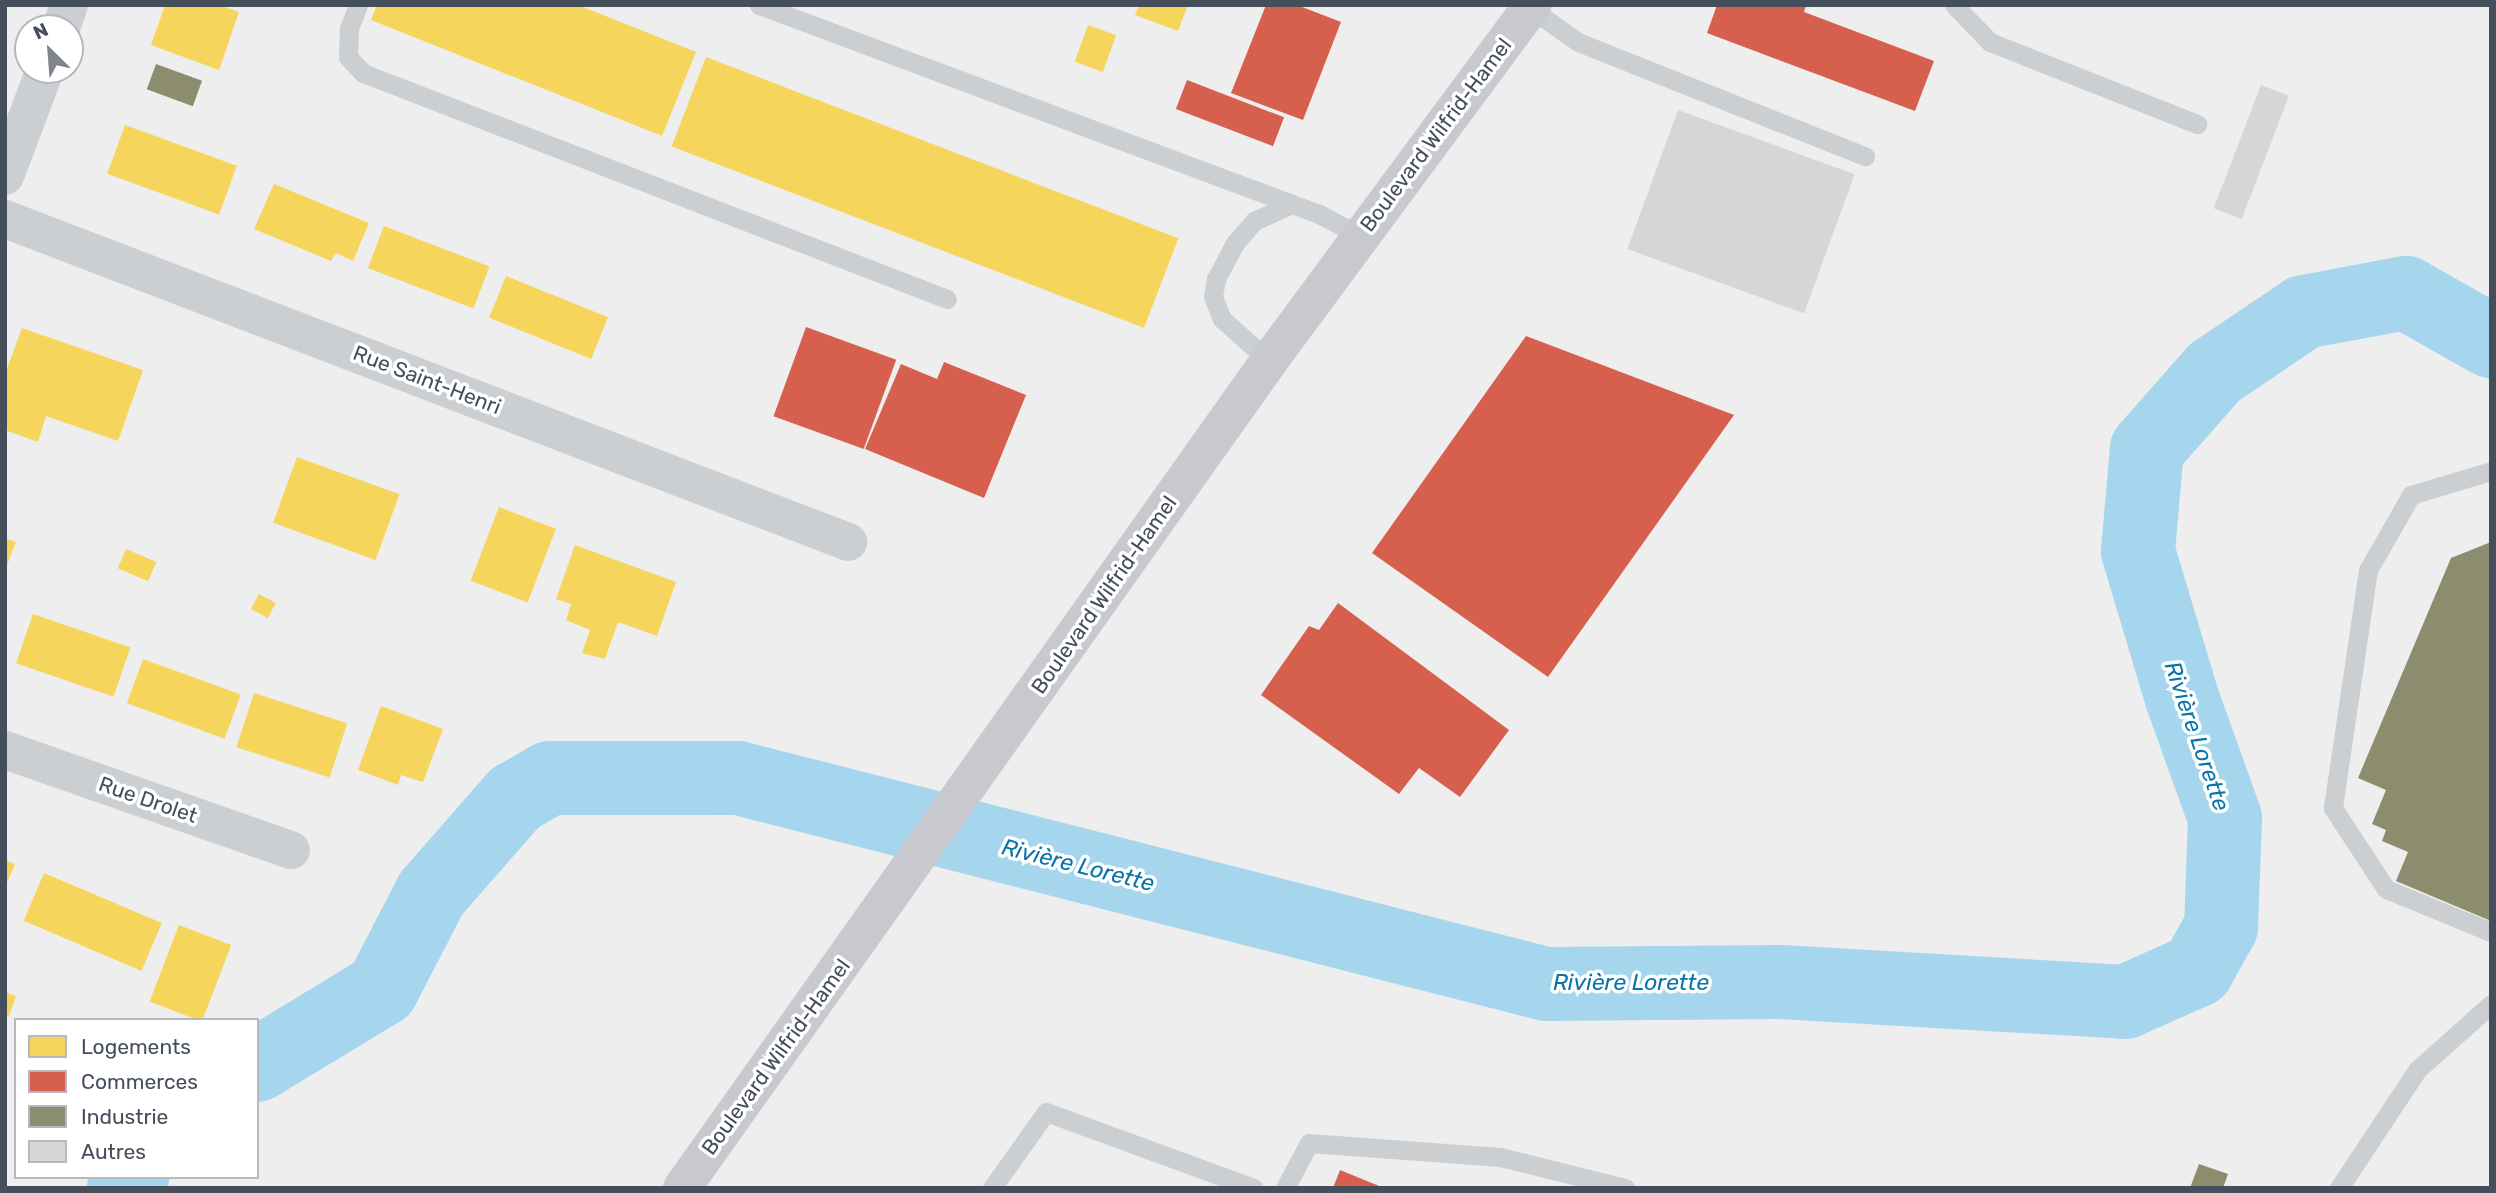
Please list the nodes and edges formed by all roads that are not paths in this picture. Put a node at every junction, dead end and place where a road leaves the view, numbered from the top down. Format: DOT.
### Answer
graph roads {
  1 [pos="358,5"];
  2 [pos="759,5"];
  3 [pos="1954,5"];
  4 [pos="1529,6"];
  5 [pos="40,84"];
  6 [pos="2197,124"];
  7 [pos="1865,156"];
  8 [pos="5,176"];
  9 [pos="1292,204"];
  10 [pos="5,219"];
  11 [pos="1361,236"];
  12 [pos="947,299"];
  13 [pos="1269,360"];
  14 [pos="2491,471"];
  15 [pos="848,542"];
  16 [pos="5,750"];
  17 [pos="290,850"];
  18 [pos="2491,932"];
  19 [pos="2491,1004"];
  20 [pos="682,1188"];
  21 [pos="992,1188"];
  22 [pos="1254,1188"];
  23 [pos="1285,1188"];
  24 [pos="1625,1188"];
  25 [pos="2339,1188"];
  1 -- 12 [label="lane"];
  2 -- 9 [label="lane"];
  3 -- 6 [label="lane"];
  4 -- 7 [label="lane"];
  4 -- 11 [label="main road, Boulevard Wilfrid-Hamel"];
  5 -- 8 [label="street"];
  9 -- 11 [label="lane"];
  9 -- 13 [label="lane"];
  10 -- 15 [label="street, Rue Saint-Henri"];
  11 -- 13 [label="main road, Boulevard Wilfrid-Hamel"];
  13 -- 20 [label="main road, Boulevard Wilfrid-Hamel"];
  14 -- 18 [label="lane"];
  16 -- 17 [label="street, Rue Drolet"];
  19 -- 25 [label="lane"];
  21 -- 22 [label="lane"];
  23 -- 24 [label="lane"];
}
